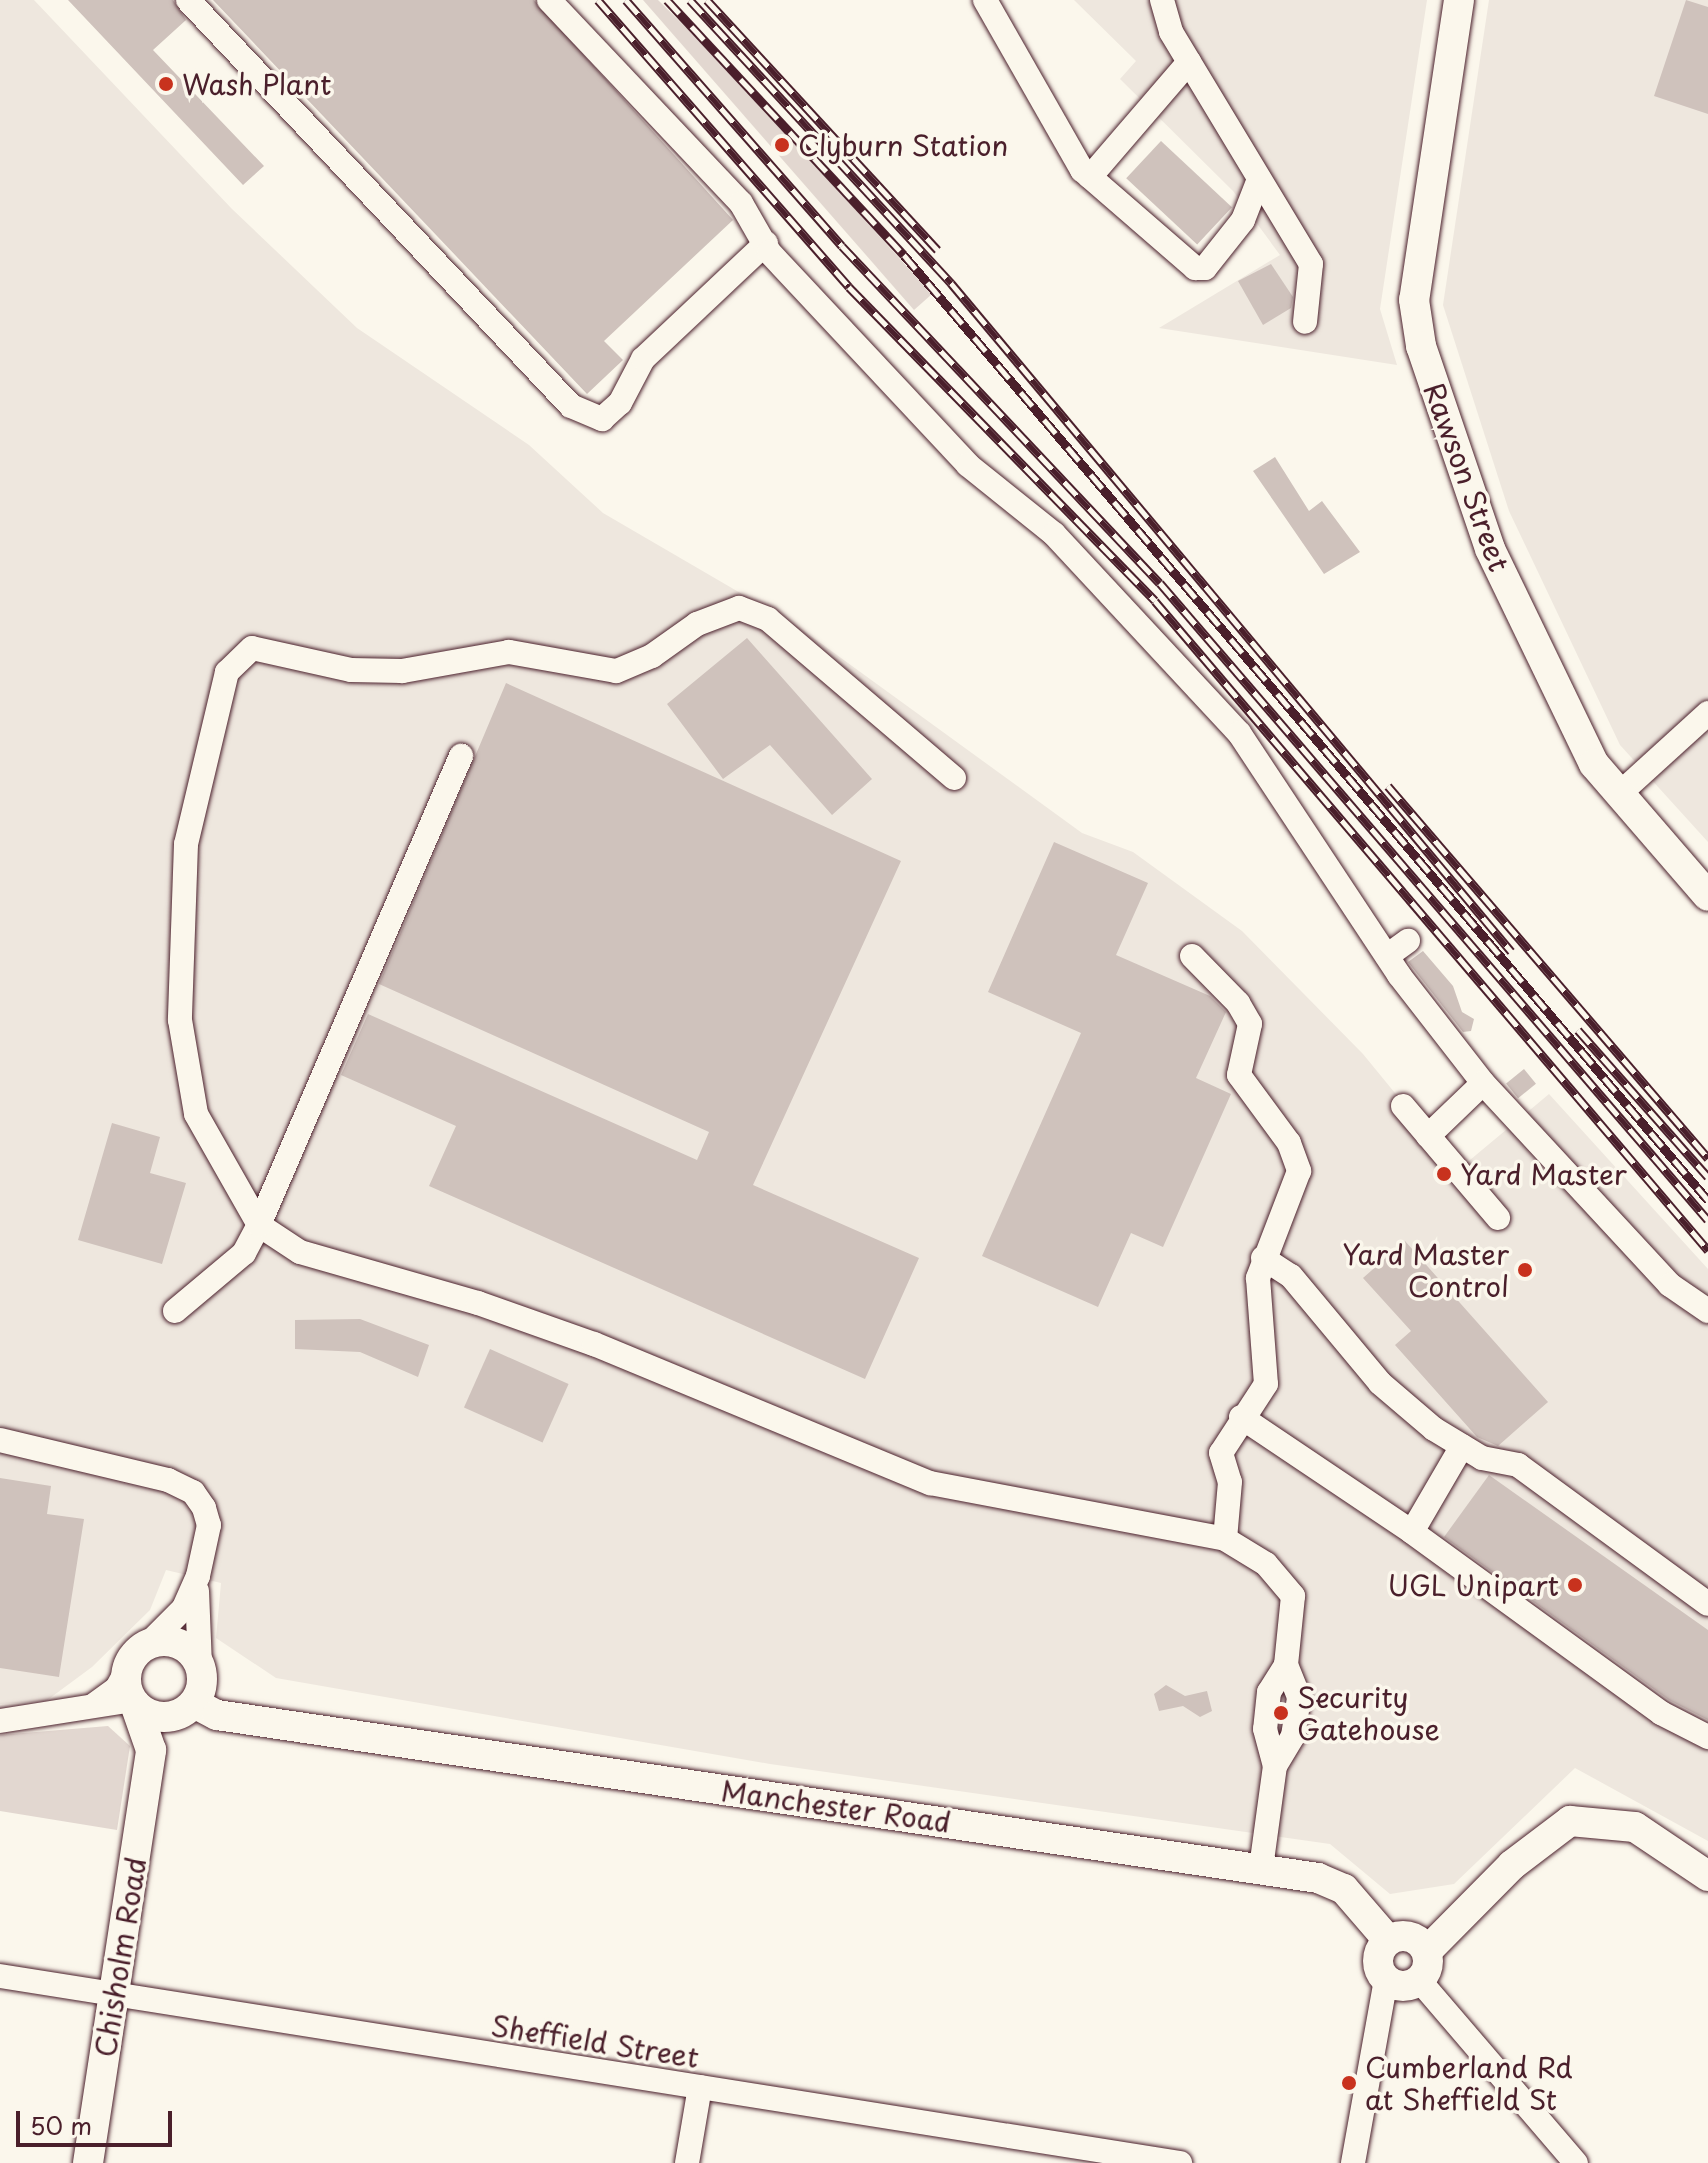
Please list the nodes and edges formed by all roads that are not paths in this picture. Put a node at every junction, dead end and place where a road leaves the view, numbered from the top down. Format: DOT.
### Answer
graph roads {
  1 [pos="188,0"];
  2 [pos="549,0"];
  3 [pos="985,0"];
  4 [pos="1162,0"];
  5 [pos="1459,0"];
  6 [pos="1189,62"];
  7 [pos="1090,177"];
  8 [pos="1259,179"];
  9 [pos="766,243"];
  10 [pos="1305,322"];
  11 [pos="1708,713"];
  12 [pos="461,756"];
  13 [pos="954,778"];
  14 [pos="1618,795"];
  15 [pos="1708,896"];
  16 [pos="1408,941"];
  17 [pos="1192,956"];
  18 [pos="1387,956"];
  19 [pos="1483,1083"];
  20 [pos="1403,1106"];
  21 [pos="1428,1136"];
  22 [pos="1498,1218"];
  23 [pos="259,1225"];
  24 [pos="1263,1258"];
  25 [pos="175,1311"];
  26 [pos="1708,1311"];
  27 [pos="1241,1417"];
  28 [pos="0,1440"];
  29 [pos="1462,1446"];
  30 [pos="1412,1532"];
  31 [pos="1225,1539"];
  32 [pos="198,1576"];
  33 [pos="1708,1604"];
  34 [pos="148,1644"];
  35 [pos="127,1670"];
  36 [pos="195,1689"];
  37 [pos="134,1702"];
  38 [pos="77,1713"];
  39 [pos="0,1721"];
  40 [pos="1708,1737"];
  41 [pos="151,1750"];
  42 [pos="1261,1868"];
  43 [pos="1708,1876"];
  44 [pos="1388,1940"];
  45 [pos="1427,1951"];
  46 [pos="0,1976"];
  47 [pos="1386,1979"];
  48 [pos="1419,1980"];
  49 [pos="114,1996"];
  50 [pos="700,2087"];
  51 [pos="88,2163"];
  52 [pos="687,2163"];
  53 [pos="1180,2163"];
  54 [pos="1353,2163"];
  55 [pos="1576,2163"];
  1 -- 9 [label="street"];
  2 -- 9 [label="street"];
  3 -- 7 [label="street"];
  4 -- 6 [label="street"];
  5 -- 14 [label="main road, Rawson Street"];
  6 -- 7 [label="street"];
  6 -- 8 [label="street"];
  7 -- 8 [label="street"];
  8 -- 10 [label="street"];
  9 -- 18 [label="street"];
  11 -- 14 [label="street"];
  12 -- 23 [label="street"];
  13 -- 23 [label="street"];
  14 -- 15 [label="main road, Rawson Street"];
  16 -- 18 [label="street"];
  17 -- 24 [label="street"];
  18 -- 19 [label="street"];
  19 -- 21 [label="street"];
  19 -- 26 [label="street"];
  20 -- 21 [label="street"];
  21 -- 22 [label="street"];
  23 -- 25 [label="street"];
  23 -- 31 [label="street"];
  24 -- 27 [label="street"];
  24 -- 29 [label="street"];
  27 -- 30 [label="street"];
  27 -- 31 [label="street"];
  28 -- 32 [label="street"];
  29 -- 30 [label="street"];
  29 -- 33 [label="street"];
  30 -- 40 [label="street"];
  31 -- 42 [label="street"];
  32 -- 34 [label="street"];
  32 -- 36 [label="street"];
  34 -- 35 [label="main road"];
  34 -- 36 [label="main road"];
  35 -- 37 [label="main road"];
  35 -- 38 [label="street"];
  36 -- 37 [label="main road"];
  36 -- 41 [label="main road"];
  36 -- 42 [label="main road, Manchester Road"];
  37 -- 38 [label="street"];
  37 -- 41 [label="main road, Chisholm Road"];
  38 -- 39 [label="street"];
  41 -- 49 [label="main road, Chisholm Road"];
  42 -- 44 [label="main road, Manchester Road"];
  43 -- 45 [label="main road"];
  44 -- 45 [label="main road"];
  44 -- 47 [label="main road"];
  45 -- 48 [label="main road"];
  46 -- 49 [label="street, Sheffield Street"];
  47 -- 48 [label="main road"];
  47 -- 54 [label="street"];
  48 -- 55 [label="street"];
  49 -- 50 [label="street, Sheffield Street"];
  49 -- 51 [label="main road, Chisholm Road"];
  50 -- 52 [label="street"];
  50 -- 53 [label="street, Sheffield Street"];
}
